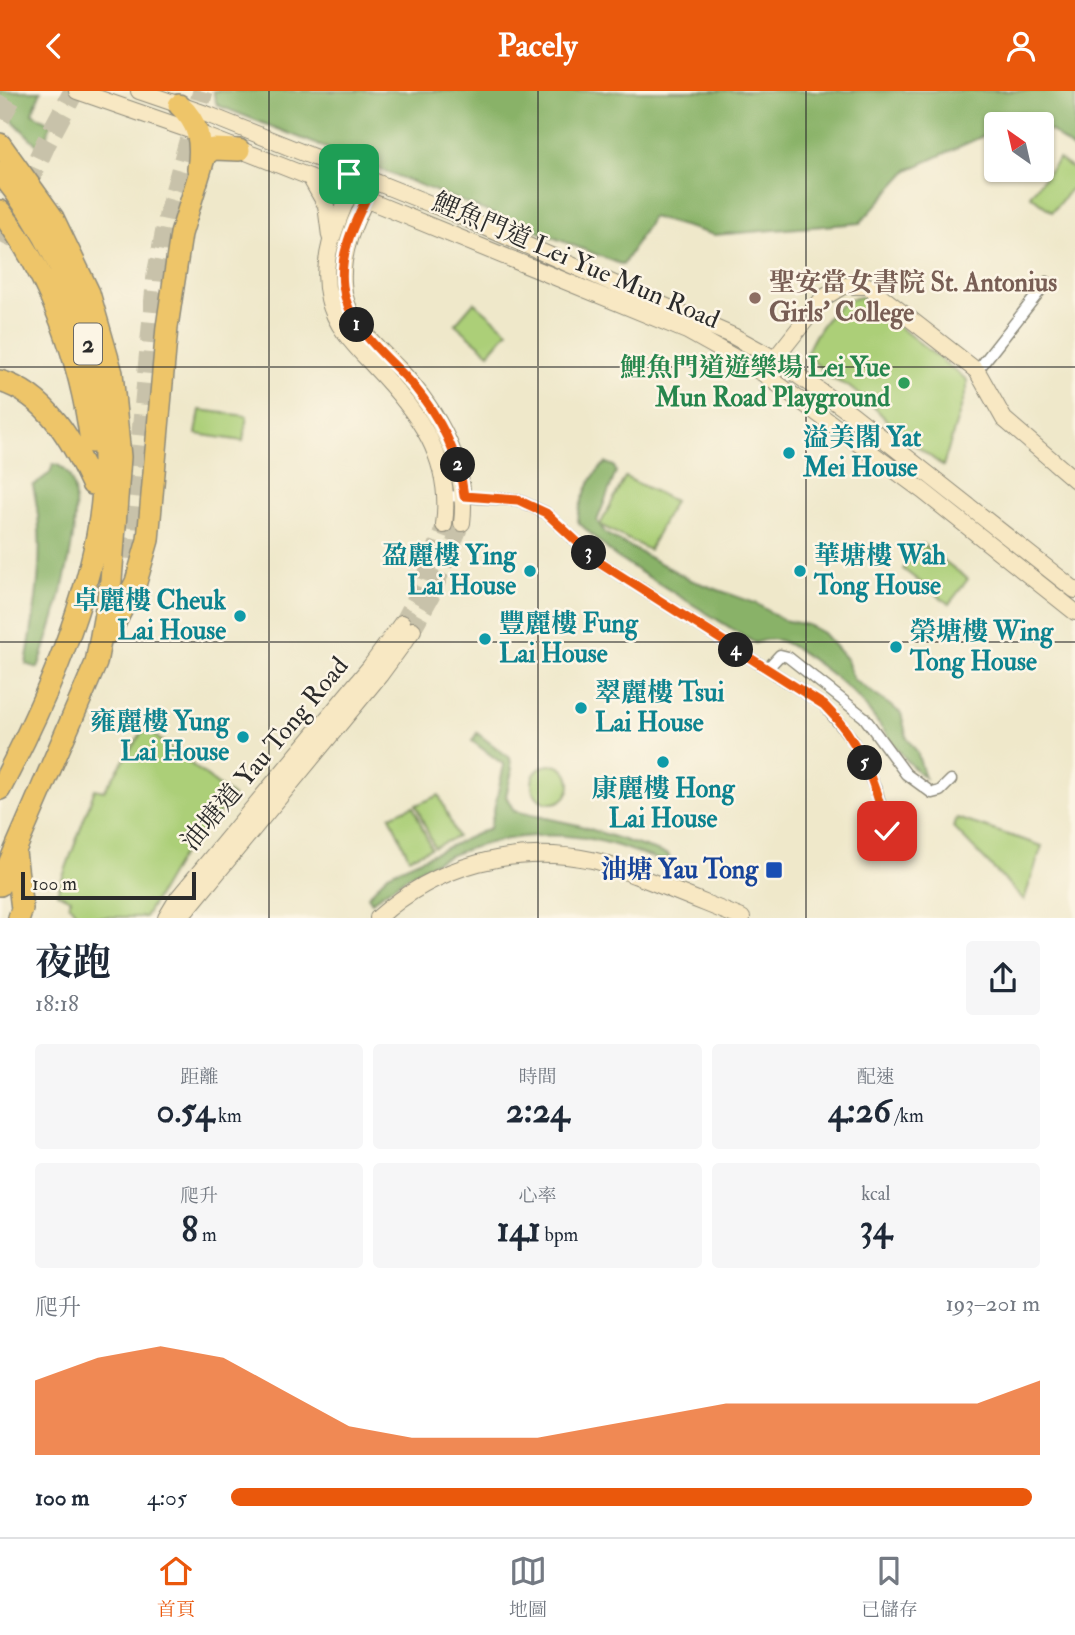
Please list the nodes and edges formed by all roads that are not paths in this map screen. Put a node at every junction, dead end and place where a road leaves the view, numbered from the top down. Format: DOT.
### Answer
graph roads {
  1 [pos="77,91"];
  2 [pos="139,91"];
  3 [pos="178,105"];
  4 [pos="198,133"];
  5 [pos="0,144"];
  6 [pos="239,150"];
  7 [pos="0,172"];
  8 [pos="197,173"];
  9 [pos="310,177"];
  10 [pos="365,180"];
  11 [pos="350,193"];
  12 [pos="366,199"];
  13 [pos="0,211"];
  14 [pos="330,241"];
  15 [pos="1047,282"];
  16 [pos="775,359"];
  17 [pos="976,371"];
  18 [pos="764,374"];
  19 [pos="0,381"];
  20 [pos="1075,480"];
  21 [pos="92,484"];
  22 [pos="446,496"];
  23 [pos="464,496"];
  24 [pos="462,523"];
  25 [pos="444,525"];
  26 [pos="130,559"];
  27 [pos="1075,590"];
  28 [pos="76,610"];
  29 [pos="1075,612"];
  30 [pos="116,617"];
  31 [pos="96,663"];
  32 [pos="767,669"];
  33 [pos="951,780"];
  34 [pos="0,789"];
  35 [pos="15,850"];
  36 [pos="882,852"];
  37 [pos="0,885"];
  38 [pos="19,918"];
  39 [pos="166,918"];
  40 [pos="180,918"];
  41 [pos="378,918"];
  42 [pos="742,918"];
  1 -- 4 [label="main road, 鯉魚門道 Lei Yue Mun Road"];
  2 -- 3 [label="main road, 鯉魚門道 Lei Yue Mun Road"];
  3 -- 4 [label="highway"];
  3 -- 10 [label="main road, 鯉魚門道 Lei Yue Mun Road"];
  4 -- 6 [label="main road, 鯉魚門道 Lei Yue Mun Road"];
  4 -- 8 [label="highway"];
  5 -- 31 [label="highway, 2"];
  6 -- 8 [label="highway"];
  6 -- 9 [label="main road, 鯉魚門道 Lei Yue Mun Road"];
  7 -- 28 [label="highway, 2"];
  8 -- 30 [label="highway"];
  9 -- 11 [label="main road, 鯉魚門道 Lei Yue Mun Road"];
  9 -- 14 [label="main road"];
  10 -- 11 [label="main road"];
  10 -- 12 [label="main road"];
  10 -- 16 [label="main road, 鯉魚門道 Lei Yue Mun Road"];
  11 -- 12 [label="main road, 鯉魚門道 Lei Yue Mun Road"];
  11 -- 14 [label="main road"];
  12 -- 18 [label="main road, 鯉魚門道 Lei Yue Mun Road"];
  12 -- 23 [label="main road"];
  13 -- 21 [label="highway"];
  14 -- 22 [label="main road"];
  15 -- 17 [label="street"];
  16 -- 17 [label="main road"];
  16 -- 18 [label="main road"];
  16 -- 27 [label="main road, 鯉魚門道 Lei Yue Mun Road"];
  17 -- 20 [label="main road"];
  18 -- 29 [label="main road, 鯉魚門道 Lei Yue Mun Road"];
  19 -- 21 [label="highway"];
  21 -- 28 [label="highway"];
  22 -- 23 [label="street"];
  22 -- 25 [label="main road"];
  23 -- 24 [label="main road"];
  23 -- 32 [label="street"];
  26 -- 30 [label="highway"];
  28 -- 34 [label="highway, 2"];
  30 -- 31 [label="highway"];
  31 -- 35 [label="highway, 2"];
  32 -- 33 [label="street"];
  32 -- 36 [label="street"];
  35 -- 37 [label="highway, 2"];
  35 -- 38 [label="highway"];
  39 -- 40 [label="main road, 油塘道 Yau Tong Road"];
  41 -- 42 [label="main road"];
}
